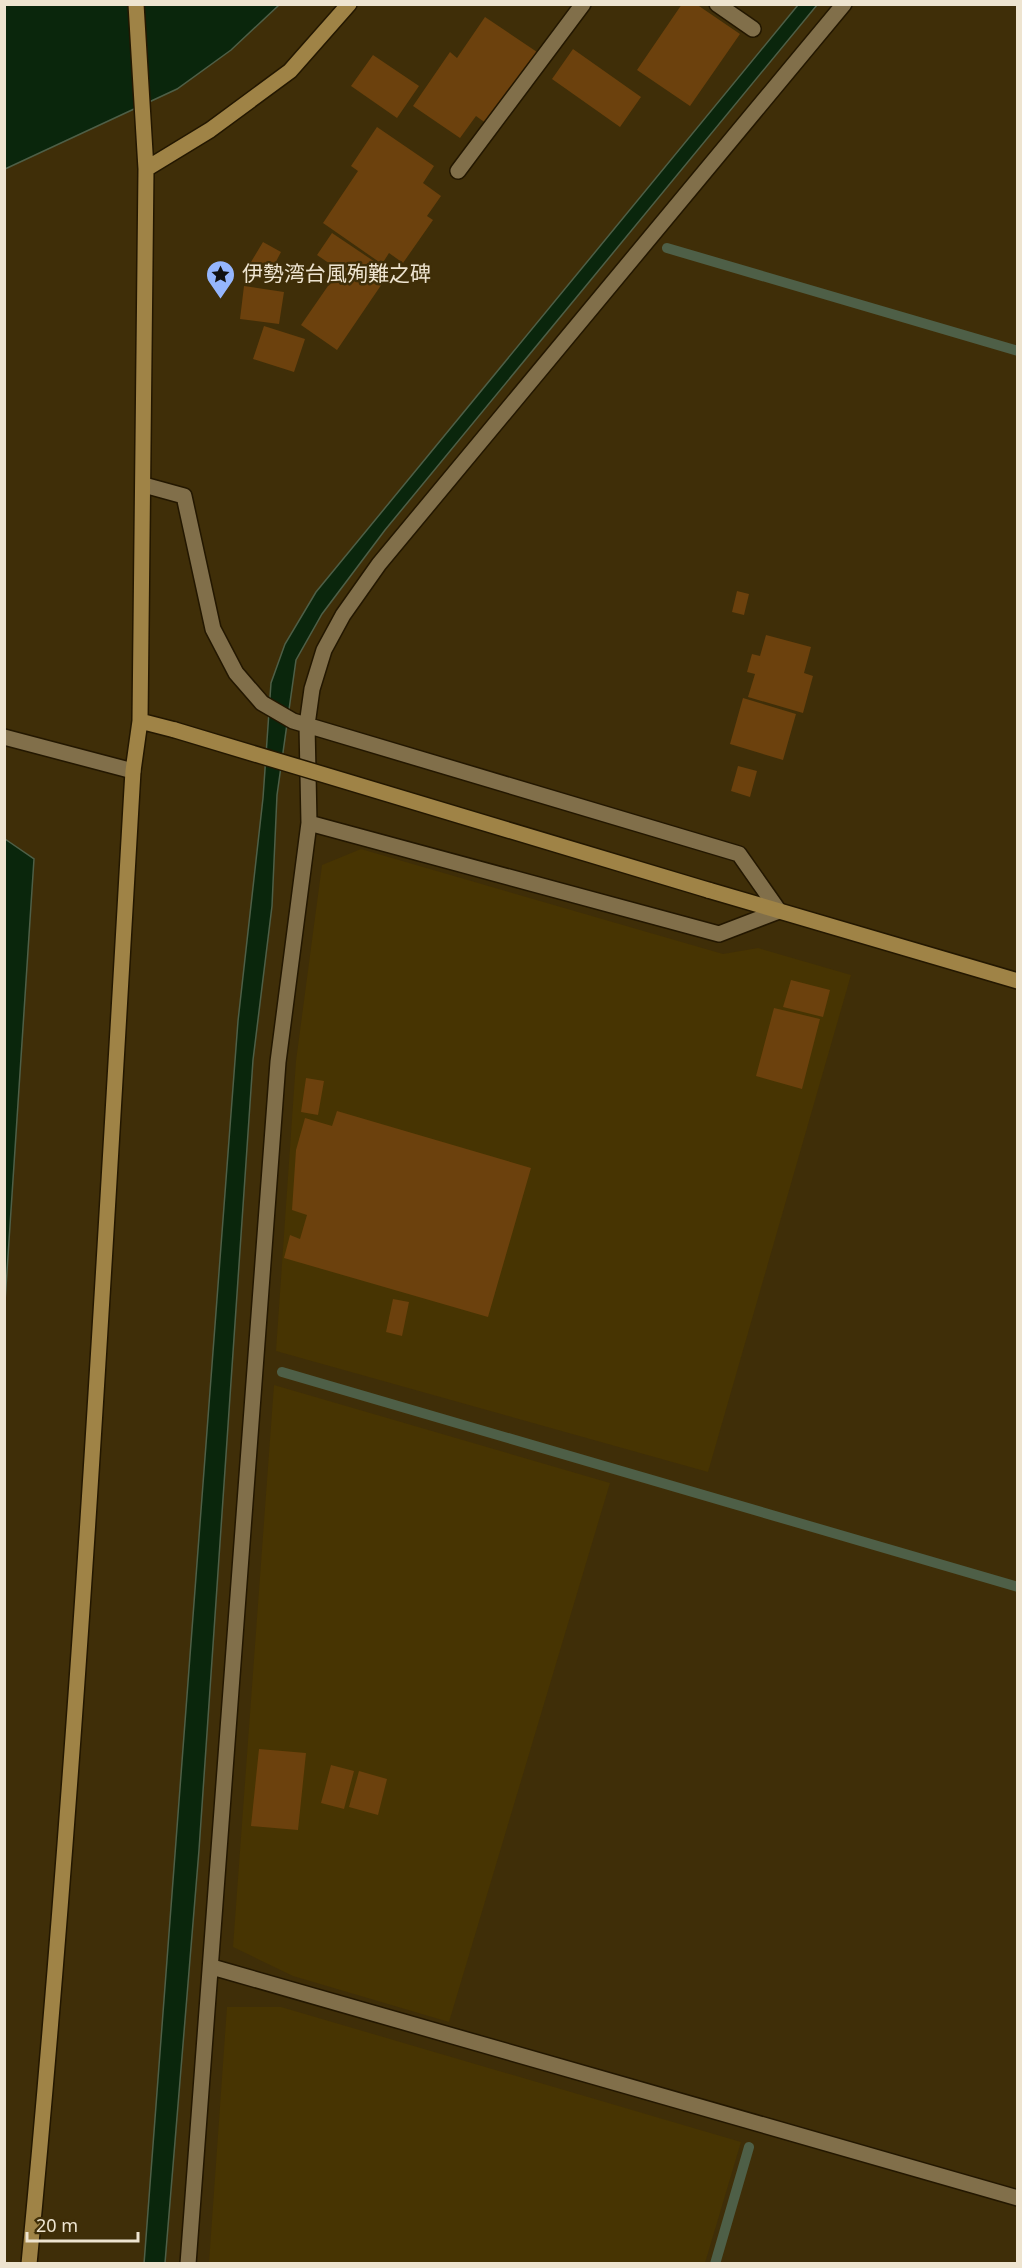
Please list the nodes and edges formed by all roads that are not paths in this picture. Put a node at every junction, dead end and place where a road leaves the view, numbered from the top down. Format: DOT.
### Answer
graph roads {
  1 [pos="136,4"];
  2 [pos="349,4"];
  3 [pos="583,4"];
  4 [pos="717,4"];
  5 [pos="844,4"];
  6 [pos="753,29"];
  7 [pos="146,169"];
  8 [pos="458,171"];
  9 [pos="144,485"];
  10 [pos="140,720"];
  11 [pos="300,723"];
  12 [pos="4,737"];
  13 [pos="133,771"];
  14 [pos="309,823"];
  15 [pos="779,911"];
  16 [pos="1017,981"];
  17 [pos="212,1967"];
  18 [pos="1017,2198"];
  19 [pos="29,2264"];
  20 [pos="188,2264"];
  1 -- 7 [label="street"];
  2 -- 7 [label="street"];
  3 -- 8 [label="street"];
  4 -- 6 [label="street"];
  5 -- 11 [label="street"];
  7 -- 9 [label="street"];
  9 -- 10 [label="street"];
  9 -- 11 [label="street"];
  10 -- 13 [label="street"];
  10 -- 15 [label="street, bridge"];
  11 -- 14 [label="street"];
  11 -- 15 [label="street"];
  12 -- 13 [label="street"];
  13 -- 19 [label="street"];
  14 -- 15 [label="street"];
  14 -- 17 [label="street"];
  15 -- 16 [label="street"];
  17 -- 18 [label="street"];
  17 -- 20 [label="street"];
}
